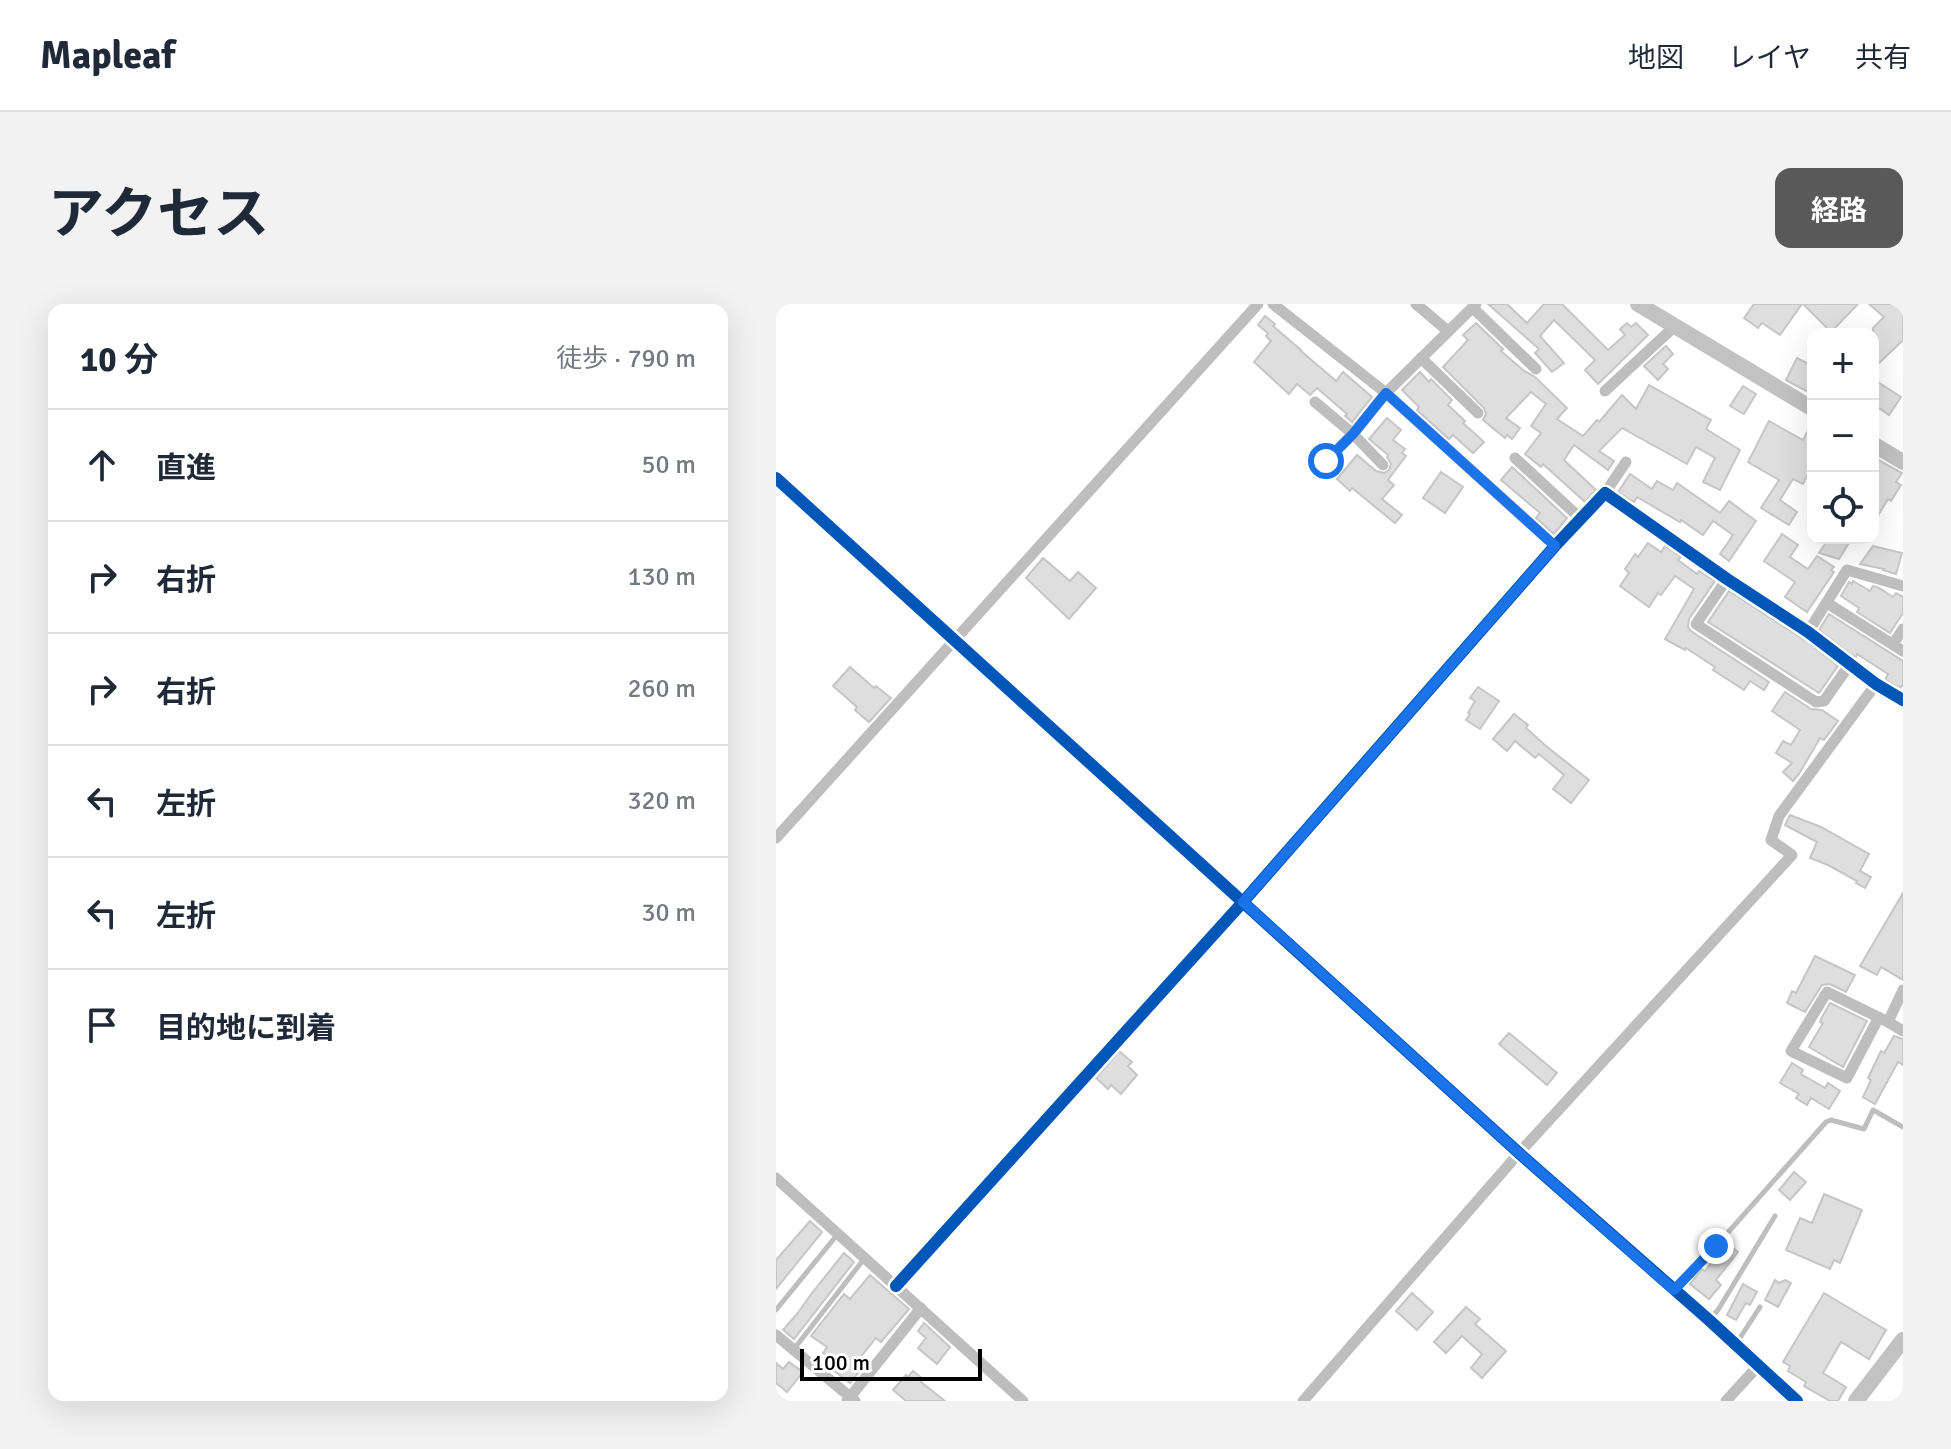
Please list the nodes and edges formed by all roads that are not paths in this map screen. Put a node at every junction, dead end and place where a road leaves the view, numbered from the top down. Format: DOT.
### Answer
graph roads {
  1 [pos="1258,304"];
  2 [pos="1273,304"];
  3 [pos="1416,304"];
  4 [pos="1638,304"];
  5 [pos="1475,306"];
  6 [pos="1659,309"];
  7 [pos="1675,326"];
  8 [pos="1448,331"];
  9 [pos="1421,358"];
  10 [pos="1536,369"];
  11 [pos="1605,391"];
  12 [pos="1386,393"];
  13 [pos="1315,402"];
  14 [pos="1807,405"];
  15 [pos="1478,413"];
  16 [pos="1353,434"];
  17 [pos="1879,448"];
  18 [pos="1515,458"];
  19 [pos="1326,461"];
  20 [pos="1626,462"];
  21 [pos="1903,462"];
  22 [pos="1383,465"];
  23 [pos="776,478"];
  24 [pos="1605,493"];
  25 [pos="1581,519"];
  26 [pos="1555,546"];
  27 [pos="1727,579"];
  28 [pos="1903,586"];
  29 [pos="1827,603"];
  30 [pos="1903,629"];
  31 [pos="1808,632"];
  32 [pos="954,640"];
  33 [pos="1898,648"];
  34 [pos="1850,664"];
  35 [pos="1876,684"];
  36 [pos="1903,700"];
  37 [pos="776,838"];
  38 [pos="1243,902"];
  39 [pos="1903,990"];
  40 [pos="1884,1020"];
  41 [pos="1903,1031"];
  42 [pos="1903,1127"];
  43 [pos="1519,1153"];
  44 [pos="776,1178"];
  45 [pos="1775,1216"];
  46 [pos="838,1234"];
  47 [pos="864,1258"];
  48 [pos="896,1286"];
  49 [pos="1674,1290"];
  50 [pos="1760,1307"];
  51 [pos="921,1308"];
  52 [pos="776,1310"];
  53 [pos="1709,1320"];
  54 [pos="776,1335"];
  55 [pos="1903,1340"];
  56 [pos="1734,1344"];
  57 [pos="793,1349"];
  58 [pos="1758,1366"];
  59 [pos="851,1400"];
  60 [pos="1023,1401"];
  61 [pos="1303,1401"];
  62 [pos="1726,1401"];
  63 [pos="1797,1401"];
  64 [pos="1856,1401"];
  1 -- 32 [label="street"];
  2 -- 12 [label="street"];
  3 -- 8 [label="street"];
  4 -- 6 [label="street"];
  5 -- 8 [label="street"];
  5 -- 10 [label="street"];
  6 -- 7 [label="street"];
  7 -- 11 [label="street"];
  7 -- 14 [label="street"];
  8 -- 9 [label="street"];
  9 -- 12 [label="street"];
  9 -- 15 [label="street"];
  12 -- 16 [label="street"];
  12 -- 26 [label="street"];
  13 -- 16 [label="street"];
  16 -- 19 [label="street"];
  16 -- 22 [label="street"];
  17 -- 21 [label="street"];
  18 -- 25 [label="street"];
  20 -- 24 [label="street"];
  23 -- 32 [label="street"];
  24 -- 25 [label="street"];
  24 -- 27 [label="street"];
  25 -- 26 [label="street"];
  26 -- 38 [label="street"];
  27 -- 31 [label="street"];
  27 -- 34 [label="street"];
  28 -- 29 [label="street"];
  29 -- 31 [label="street"];
  29 -- 33 [label="street"];
  30 -- 33 [label="street"];
  31 -- 34 [label="street"];
  32 -- 37 [label="street"];
  32 -- 38 [label="street"];
  34 -- 35 [label="street"];
  35 -- 36 [label="street"];
  35 -- 43 [label="street"];
  38 -- 43 [label="street"];
  38 -- 48 [label="street"];
  39 -- 40 [label="street"];
  40 -- 40 [label="street"];
  40 -- 41 [label="street"];
  42 -- 49 [label="lane"];
  43 -- 49 [label="street"];
  43 -- 61 [label="street"];
  44 -- 46 [label="street"];
  45 -- 53 [label="lane"];
  46 -- 47 [label="street"];
  46 -- 52 [label="lane"];
  47 -- 48 [label="street"];
  47 -- 57 [label="lane"];
  48 -- 51 [label="street"];
  49 -- 53 [label="street"];
  50 -- 56 [label="lane"];
  51 -- 59 [label="street"];
  51 -- 60 [label="street"];
  53 -- 56 [label="street"];
  54 -- 57 [label="street"];
  55 -- 64 [label="street"];
  56 -- 58 [label="street"];
  57 -- 59 [label="street"];
  58 -- 62 [label="street"];
  58 -- 63 [label="street"];
}
